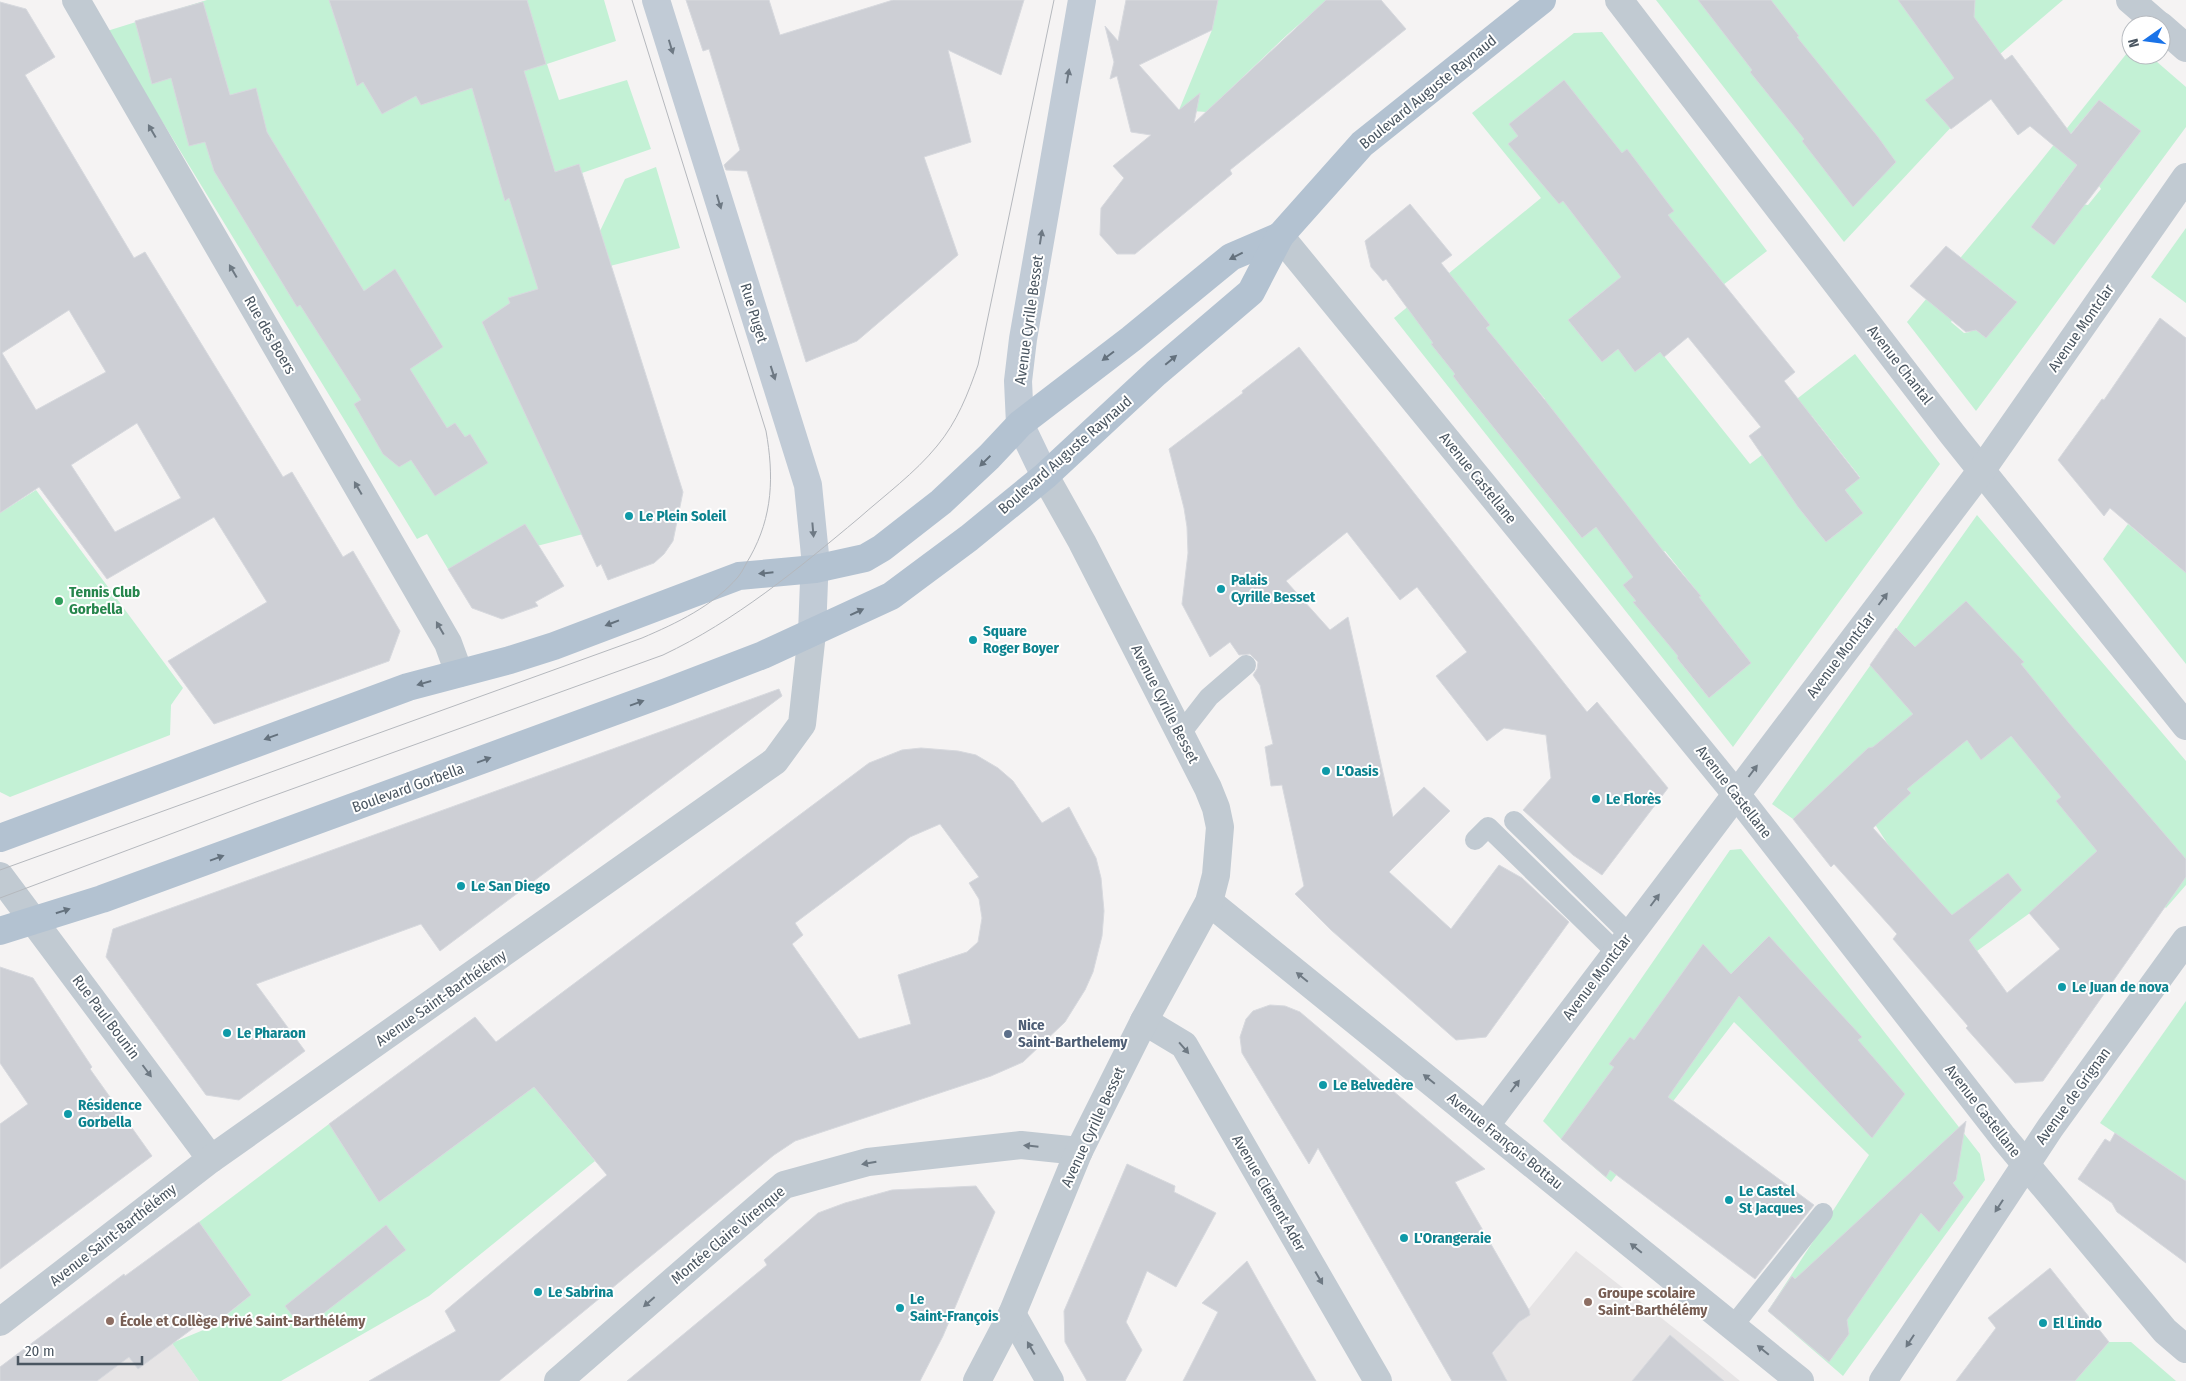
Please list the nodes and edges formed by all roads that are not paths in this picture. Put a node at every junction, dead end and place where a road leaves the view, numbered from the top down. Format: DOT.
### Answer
graph roads {
  1 [pos="76,0"];
  2 [pos="656,0"];
  3 [pos="1082,0"];
  4 [pos="1542,0"];
  5 [pos="1619,0"];
  6 [pos="2130,0"];
  7 [pos="2147,15"];
  8 [pos="2171,35"];
  9 [pos="2186,48"];
  10 [pos="2186,177"];
  11 [pos="1280,236"];
  12 [pos="1020,424"];
  13 [pos="1981,471"];
  14 [pos="1045,476"];
  15 [pos="815,569"];
  16 [pos="812,633"];
  17 [pos="1246,665"];
  18 [pos="459,673"];
  19 [pos="2186,726"];
  20 [pos="1181,733"];
  21 [pos="1736,794"];
  22 [pos="1514,821"];
  23 [pos="0,838"];
  24 [pos="1475,840"];
  25 [pos="0,876"];
  26 [pos="1209,902"];
  27 [pos="34,920"];
  28 [pos="0,931"];
  29 [pos="2186,940"];
  30 [pos="1623,943"];
  31 [pos="1144,1021"];
  32 [pos="1486,1125"];
  33 [pos="1079,1151"];
  34 [pos="211,1159"];
  35 [pos="2025,1165"];
  36 [pos="1823,1212"];
  37 [pos="1012,1314"];
  38 [pos="0,1322"];
  39 [pos="1733,1326"];
  40 [pos="2186,1349"];
  41 [pos="558,1381"];
  42 [pos="977,1381"];
  43 [pos="1050,1381"];
  44 [pos="1378,1381"];
  45 [pos="1800,1381"];
  46 [pos="1883,1381"];
  18 -- 1 [label="street, Rue des Boers, one-way"];
  2 -- 15 [label="main road, Rue Puget, one-way"];
  12 -- 3 [label="main road, Avenue Cyrille Besset, one-way"];
  4 -- 11 [label="main road, Boulevard Auguste Raynaud"];
  5 -- 13 [label="street, Avenue Chantal"];
  6 -- 7 [label="street"];
  8 -- 9 [label="street"];
  10 -- 13 [label="street, Avenue Montclar"];
  11 -- 12 [label="main road, Boulevard Auguste Raynaud, one-way"];
  14 -- 11 [label="main road, Boulevard Auguste Raynaud, one-way"];
  11 -- 21 [label="street, Avenue Castellane"];
  12 -- 14 [label="main road, Avenue Cyrille Besset"];
  12 -- 15 [label="main road, Boulevard Auguste Raynaud, one-way"];
  13 -- 19 [label="street, Avenue Chantal"];
  21 -- 13 [label="street, Avenue Montclar, one-way"];
  16 -- 14 [label="main road, Boulevard Auguste Raynaud, one-way"];
  14 -- 20 [label="street, Avenue Cyrille Besset"];
  15 -- 16 [label="main road, Rue Puget"];
  15 -- 18 [label="main road, one-way"];
  27 -- 16 [label="main road, Boulevard Gorbella, one-way"];
  16 -- 34 [label="street, Avenue Saint-Barthélémy"];
  17 -- 20 [label="lane"];
  18 -- 23 [label="main road, one-way"];
  20 -- 26 [label="street, Avenue Cyrille Besset"];
  30 -- 21 [label="street, Avenue Montclar, one-way"];
  21 -- 35 [label="street, Avenue Castellane"];
  22 -- 30 [label="lane"];
  24 -- 30 [label="lane"];
  25 -- 27 [label="street, Rue Paul Bounin"];
  26 -- 31 [label="street, Avenue Cyrille Besset"];
  32 -- 26 [label="street, Avenue François Bottau, one-way"];
  27 -- 28 [label="main road, Boulevard Gorbella"];
  27 -- 34 [label="street, Rue Paul Bounin, one-way"];
  29 -- 35 [label="street, Avenue de Grignan"];
  32 -- 30 [label="street, Avenue Montclar, one-way"];
  31 -- 33 [label="street, Avenue Cyrille Besset"];
  31 -- 44 [label="street, Avenue Clément Ader, one-way"];
  39 -- 32 [label="street, Avenue François Bottau, one-way"];
  33 -- 37 [label="street, Avenue Cyrille Besset"];
  33 -- 41 [label="street, Montée Claire Virenque, one-way"];
  34 -- 38 [label="street, Avenue Saint-Barthélémy"];
  35 -- 40 [label="street, Avenue Castellane"];
  35 -- 46 [label="street, Avenue de Grignan, one-way"];
  36 -- 39 [label="lane"];
  37 -- 42 [label="street, Avenue Cyrille Besset"];
  43 -- 37 [label="street, one-way"];
  45 -- 39 [label="street, Avenue François Bottau, one-way"];
}
